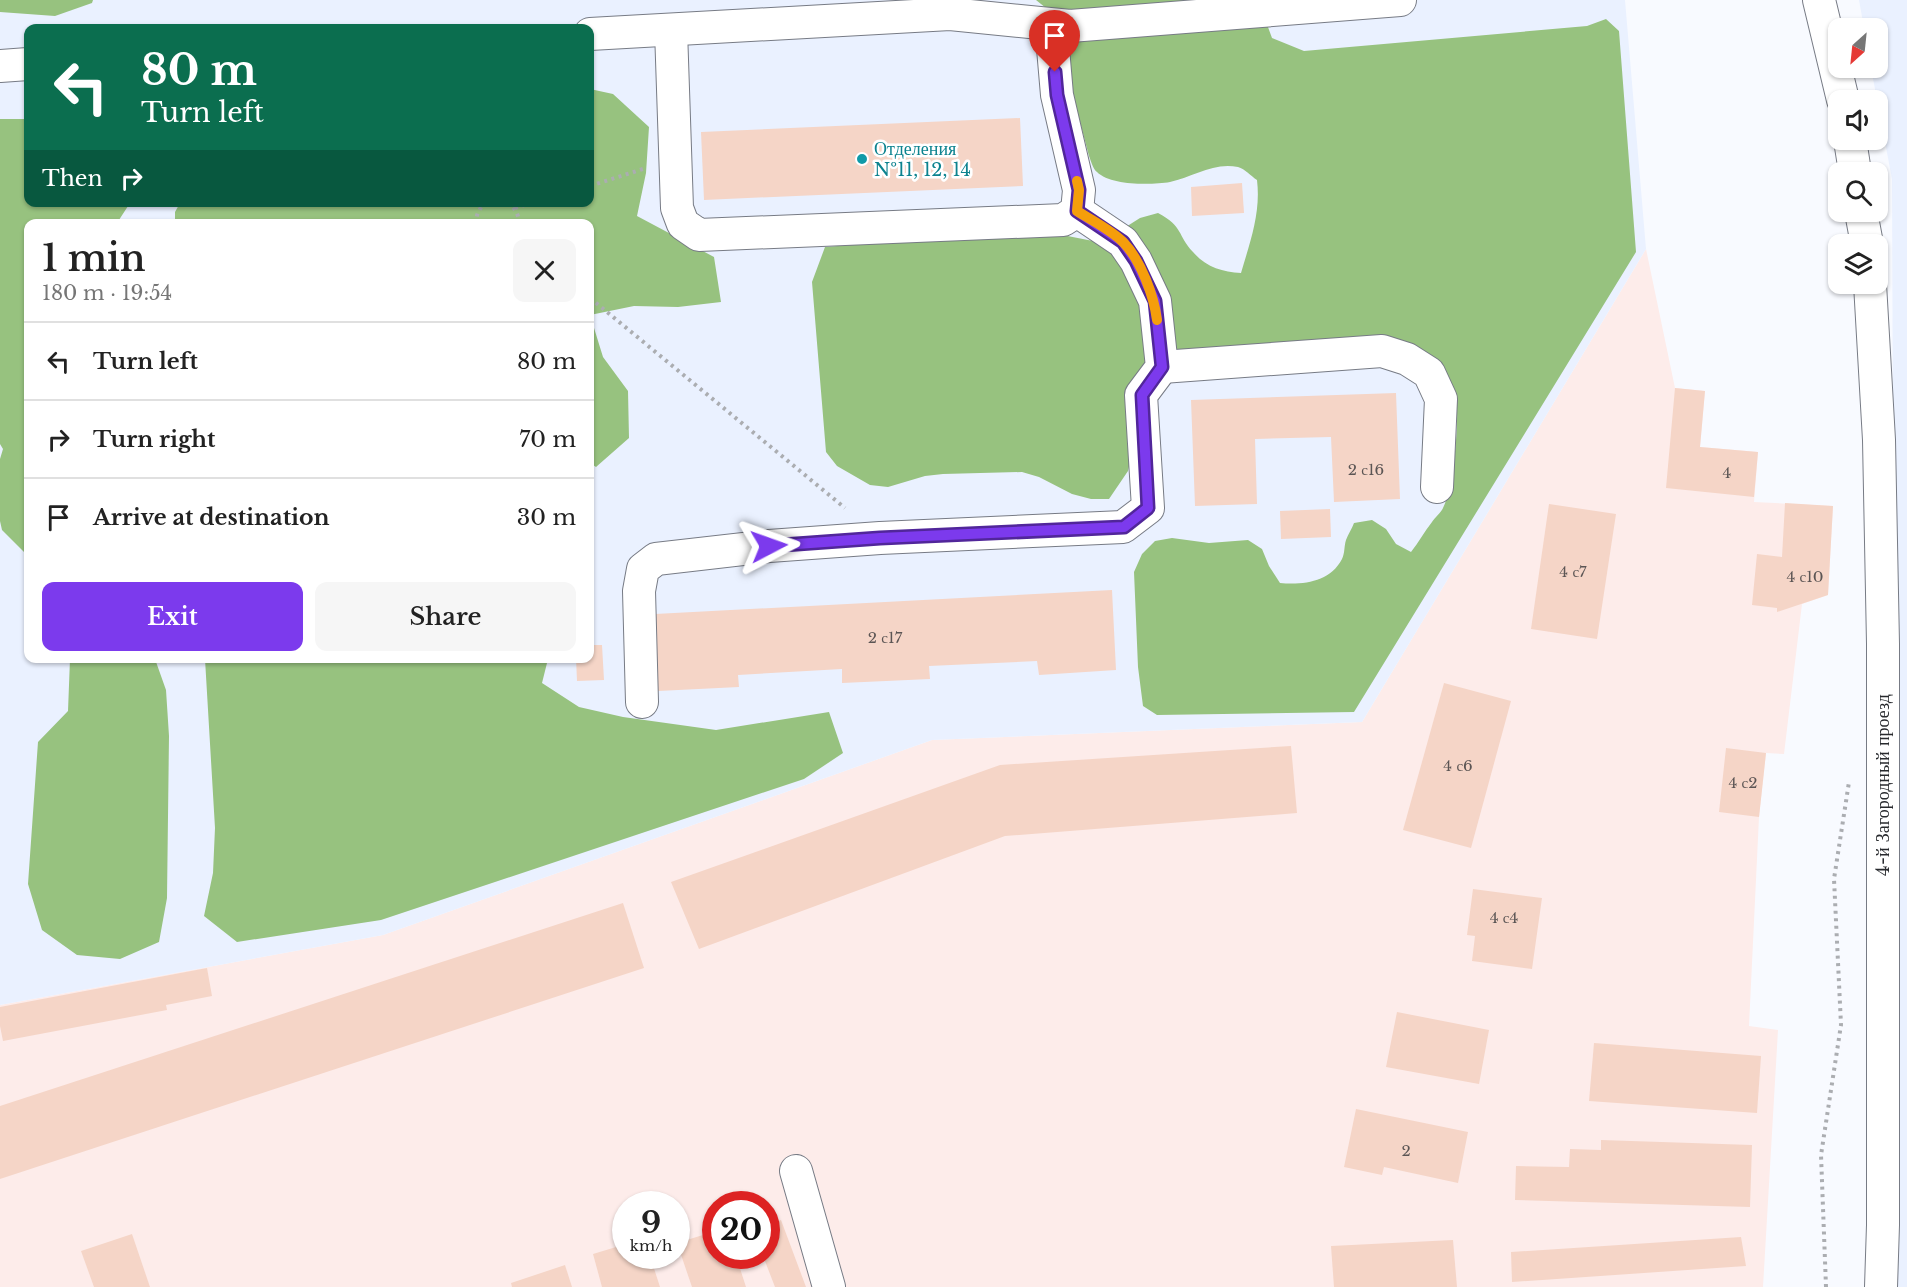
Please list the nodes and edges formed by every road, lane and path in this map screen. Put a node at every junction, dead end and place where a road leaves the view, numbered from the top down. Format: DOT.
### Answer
graph roads {
  1 [pos="1400,0"];
  2 [pos="1819,0"];
  3 [pos="1051,25"];
  4 [pos="671,30"];
  5 [pos="594,34"];
  6 [pos="24,64"];
  7 [pos="0,66"];
  8 [pos="1841,90"];
  9 [pos="675,159"];
  10 [pos="594,185"];
  11 [pos="518,207"];
  12 [pos="480,208"];
  13 [pos="515,208"];
  14 [pos="1077,211"];
  15 [pos="476,219"];
  16 [pos="519,219"];
  17 [pos="1871,294"];
  18 [pos="594,301"];
  19 [pos="1162,367"];
  20 [pos="1437,487"];
  21 [pos="880,538"];
  22 [pos="642,702"];
  23 [pos="1850,776"];
  24 [pos="796,1171"];
  25 [pos="829,1287"];
  26 [pos="1826,1287"];
  27 [pos="1881,1287"];
  1 -- 3 [label="street"];
  2 -- 8 [label="street"];
  3 -- 4 [label="street"];
  3 -- 14 [label="street"];
  4 -- 5 [label="street"];
  4 -- 9 [label="street"];
  6 -- 7 [label="street"];
  9 -- 10 [label="path"];
  9 -- 14 [label="street"];
  11 -- 13 [label="path"];
  12 -- 15 [label="path"];
  13 -- 16 [label="path"];
  14 -- 19 [label="street"];
  17 -- 27 [label="street, 4-й Загородный проезд"];
  18 -- 21 [label="path"];
  19 -- 20 [label="street"];
  19 -- 21 [label="street"];
  21 -- 22 [label="street"];
  23 -- 26 [label="path"];
  24 -- 25 [label="street"];
}
